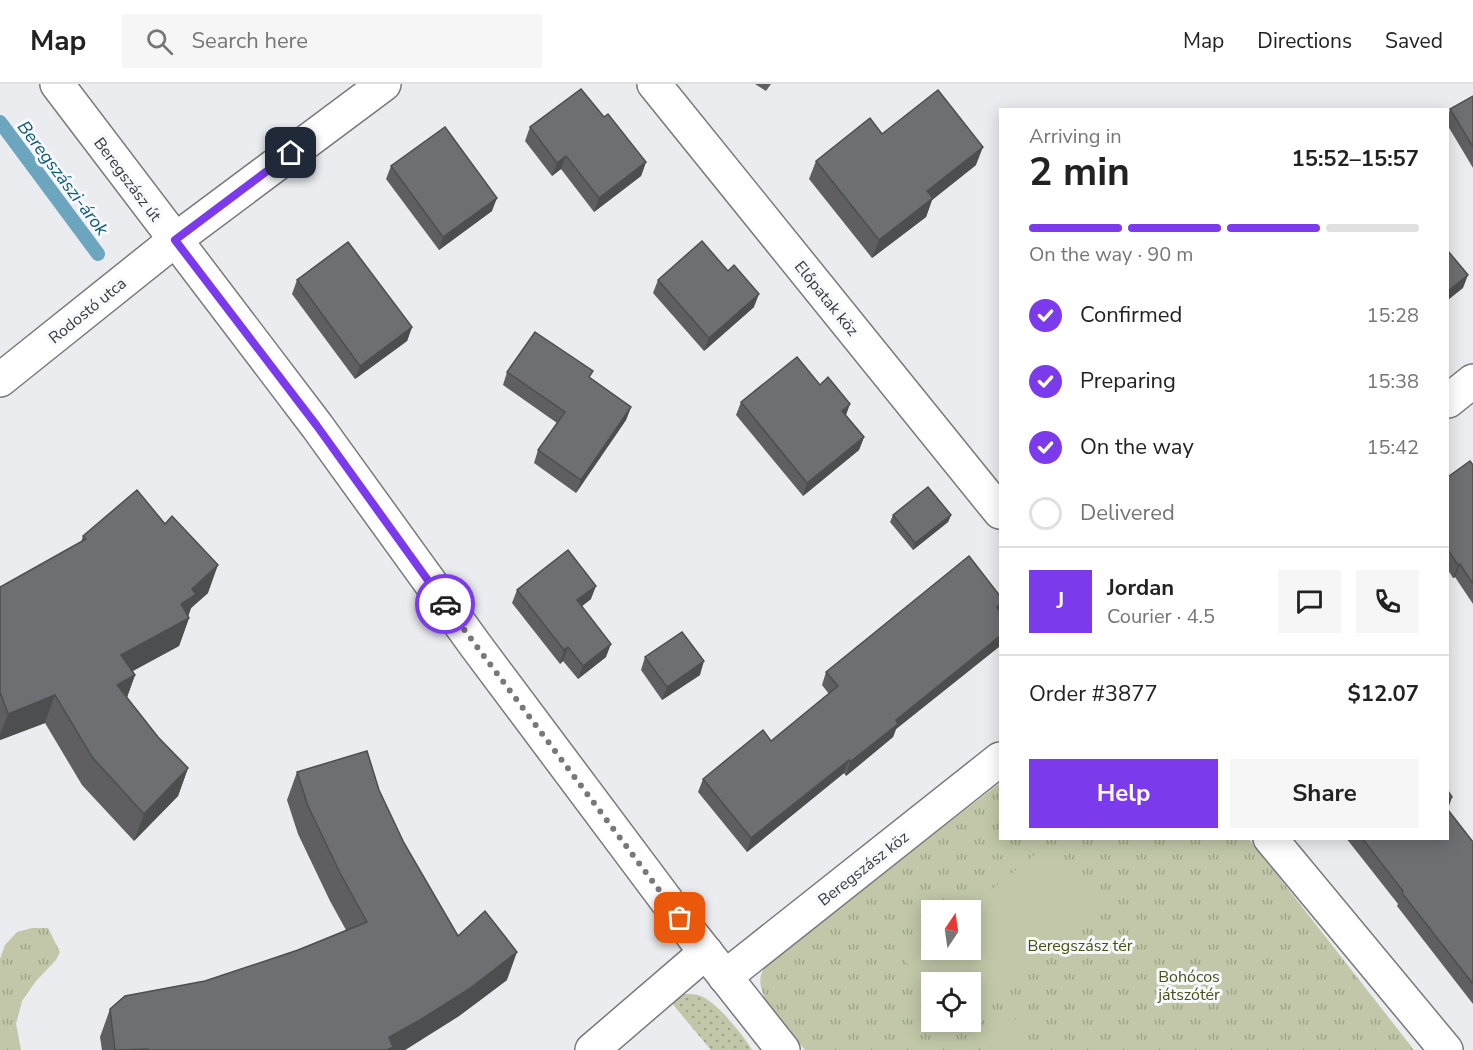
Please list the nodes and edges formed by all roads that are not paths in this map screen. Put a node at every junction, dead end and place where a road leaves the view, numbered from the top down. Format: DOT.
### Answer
graph roads {
  1 [pos="57,84"];
  2 [pos="384,84"];
  3 [pos="654,84"];
  4 [pos="175,240"];
  5 [pos="0,380"];
  6 [pos="999,511"];
  7 [pos="999,760"];
  8 [pos="1272,840"];
  9 [pos="715,965"];
  10 [pos="592,1050"];
  11 [pos="783,1050"];
  12 [pos="1446,1050"];
  1 -- 4 [label="street, Beregszász út"];
  2 -- 4 [label="street, Rodostó utca"];
  3 -- 6 [label="street, Előpatak köz"];
  4 -- 5 [label="street, Rodostó utca"];
  4 -- 9 [label="street, Beregszász út"];
  7 -- 9 [label="street, Beregszász köz"];
  8 -- 12 [label="street"];
  9 -- 10 [label="street, Beregszász köz"];
  9 -- 11 [label="street, Beregszász út"];
}
